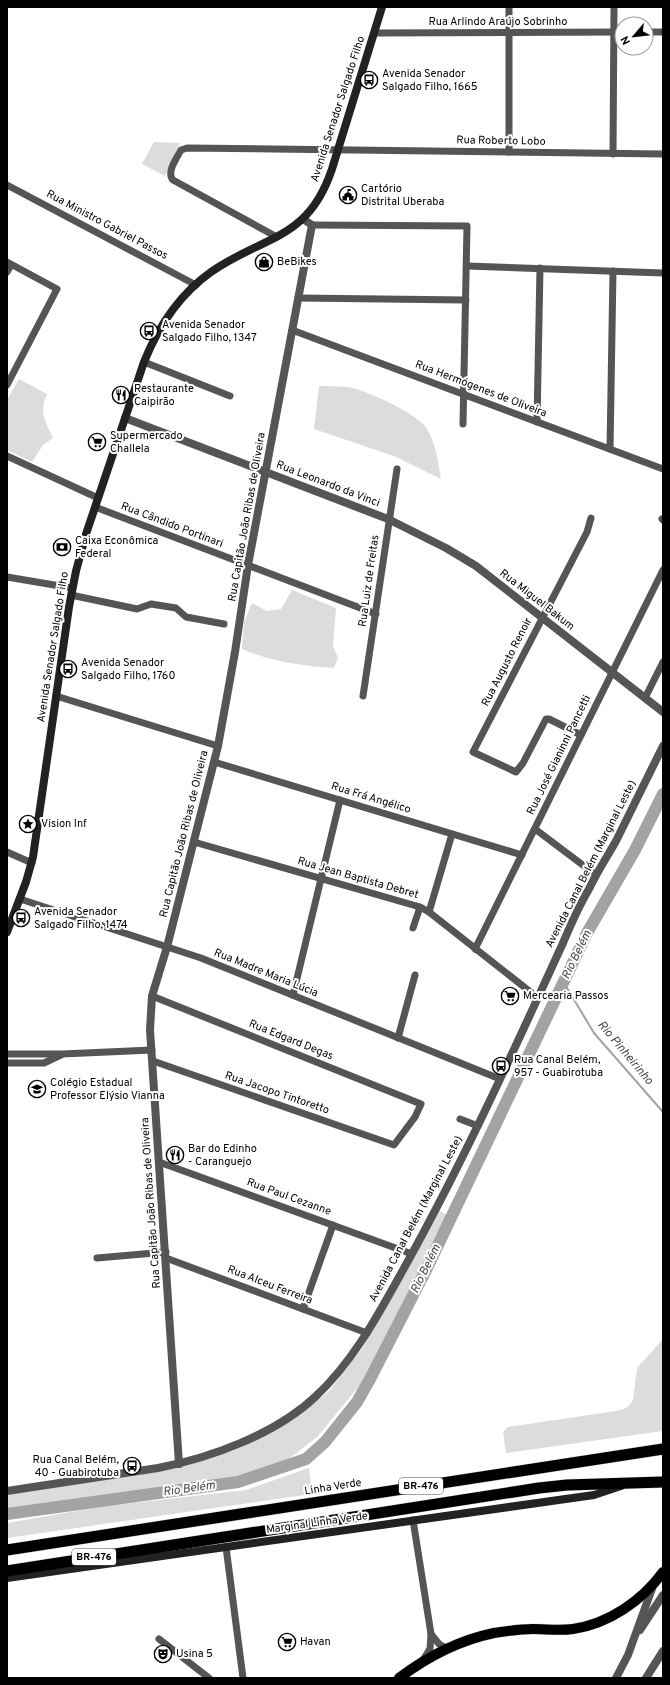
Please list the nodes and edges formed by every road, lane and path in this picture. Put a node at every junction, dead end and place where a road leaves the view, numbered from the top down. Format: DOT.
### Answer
graph roads {
  1 [pos="382,7"];
  2 [pos="509,7"];
  3 [pos="614,32"];
  4 [pos="374,33"];
  5 [pos="509,33"];
  6 [pos="338,150"];
  7 [pos="509,152"];
  8 [pos="613,154"];
  9 [pos="663,154"];
  10 [pos="7,186"];
  11 [pos="303,219"];
  12 [pos="312,225"];
  13 [pos="277,237"];
  14 [pos="9,263"];
  15 [pos="466,266"];
  16 [pos="540,268"];
  17 [pos="613,271"];
  18 [pos="7,272"];
  19 [pos="663,273"];
  20 [pos="196,285"];
  21 [pos="298,298"];
  22 [pos="466,300"];
  23 [pos="292,330"];
  24 [pos="144,362"];
  25 [pos="7,385"];
  26 [pos="464,394"];
  27 [pos="230,396"];
  28 [pos="125,418"];
  29 [pos="537,422"];
  30 [pos="463,424"];
  31 [pos="610,449"];
  32 [pos="7,456"];
  33 [pos="397,468"];
  34 [pos="663,469"];
  35 [pos="265,472"];
  36 [pos="98,498"];
  37 [pos="95,507"];
  38 [pos="591,518"];
  39 [pos="388,519"];
  40 [pos="248,565"];
  41 [pos="663,570"];
  42 [pos="7,577"];
  43 [pos="71,592"];
  44 [pos="376,614"];
  45 [pos="542,618"];
  46 [pos="224,624"];
  47 [pos="663,662"];
  48 [pos="613,673"];
  49 [pos="56,696"];
  50 [pos="363,696"];
  51 [pos="645,698"];
  52 [pos="663,712"];
  53 [pos="581,735"];
  54 [pos="218,746"];
  55 [pos="663,746"];
  56 [pos="214,762"];
  57 [pos="340,800"];
  58 [pos="535,829"];
  59 [pos="452,834"];
  60 [pos="194,842"];
  61 [pos="7,852"];
  62 [pos="522,855"];
  63 [pos="32,863"];
  64 [pos="596,875"];
  65 [pos="322,878"];
  66 [pos="20,899"];
  67 [pos="420,907"];
  68 [pos="429,912"];
  69 [pos="413,928"];
  70 [pos="7,932"];
  71 [pos="167,947"];
  72 [pos="476,949"];
  73 [pos="415,976"];
  74 [pos="152,996"];
  75 [pos="293,996"];
  76 [pos="538,998"];
  77 [pos="398,1038"];
  78 [pos="152,1050"];
  79 [pos="7,1054"];
  80 [pos="62,1054"];
  81 [pos="153,1061"];
  82 [pos="7,1063"];
  83 [pos="500,1079"];
  84 [pos="460,1119"];
  85 [pos="478,1126"];
  86 [pos="394,1145"];
  87 [pos="160,1162"];
  88 [pos="333,1225"];
  89 [pos="412,1254"];
  90 [pos="166,1255"];
  91 [pos="97,1258"];
  92 [pos="302,1309"];
  93 [pos="367,1333"];
  94 [pos="663,1449"];
  95 [pos="179,1464"];
  96 [pos="663,1482"];
  97 [pos="629,1483"];
  98 [pos="7,1491"];
  99 [pos="413,1520"];
  100 [pos="226,1547"];
  101 [pos="7,1550"];
  102 [pos="7,1570"];
  103 [pos="663,1572"];
  104 [pos="7,1578"];
  105 [pos="654,1586"];
  106 [pos="663,1596"];
  107 [pos="431,1634"];
  108 [pos="159,1639"];
  109 [pos="632,1644"];
  110 [pos="448,1649"];
  111 [pos="662,1654"];
  112 [pos="422,1662"];
  113 [pos="209,1678"];
  114 [pos="243,1678"];
  115 [pos="399,1678"];
  116 [pos="616,1678"];
  117 [pos="646,1678"];
  1 -- 4 [label="main road, Avenida Senador Salgado Filho"];
  2 -- 5 [label="street"];
  3 -- 5 [label="street, Rua Arlindo Araújo Sobrinho"];
  3 -- 8 [label="street"];
  4 -- 5 [label="street, Rua Arlindo Araújo Sobrinho"];
  4 -- 6 [label="main road, Avenida Senador Salgado Filho"];
  5 -- 7 [label="street"];
  6 -- 7 [label="street, Rua Roberto Lobo"];
  6 -- 11 [label="main road, Avenida Senador Salgado Filho"];
  6 -- 13 [label="street, Rua Roberto Lobo"];
  7 -- 8 [label="street, Rua Roberto Lobo"];
  8 -- 9 [label="street, Rua Roberto Lobo"];
  10 -- 20 [label="street, Rua Ministro Gabriel Passos"];
  11 -- 12 [label="street"];
  11 -- 13 [label="main road, Avenida Senador Salgado Filho"];
  12 -- 15 [label="street"];
  12 -- 21 [label="street, Rua Capitão João Ribas de Oliveira"];
  13 -- 20 [label="main road, Avenida Senador Salgado Filho"];
  14 -- 18 [label="street"];
  14 -- 25 [label="street"];
  15 -- 16 [label="street"];
  15 -- 22 [label="street"];
  16 -- 17 [label="street"];
  16 -- 29 [label="street"];
  17 -- 19 [label="street"];
  17 -- 31 [label="street"];
  20 -- 24 [label="main road, Avenida Senador Salgado Filho"];
  21 -- 22 [label="street"];
  21 -- 23 [label="street, Rua Capitão João Ribas de Oliveira"];
  22 -- 26 [label="street"];
  23 -- 26 [label="street, Rua Hermógenes de Oliveira"];
  23 -- 35 [label="street, Rua Capitão João Ribas de Oliveira"];
  24 -- 27 [label="street"];
  24 -- 28 [label="main road, Avenida Senador Salgado Filho"];
  26 -- 29 [label="street, Rua Hermógenes de Oliveira"];
  26 -- 30 [label="street"];
  28 -- 35 [label="street, Rua Leonardo da Vinci"];
  28 -- 36 [label="main road, Avenida Senador Salgado Filho"];
  29 -- 31 [label="street, Rua Hermógenes de Oliveira"];
  31 -- 34 [label="street, Rua Hermógenes de Oliveira"];
  32 -- 36 [label="street"];
  33 -- 39 [label="street, Rua Luiz de Freitas"];
  35 -- 39 [label="street, Rua Leonardo da Vinci"];
  35 -- 40 [label="street, Rua Capitão João Ribas de Oliveira"];
  36 -- 37 [label="main road, Avenida Senador Salgado Filho"];
  37 -- 40 [label="street, Rua Cândido Portinari"];
  37 -- 43 [label="main road, Avenida Senador Salgado Filho"];
  38 -- 45 [label="street, Rua Augusto Renoir"];
  39 -- 44 [label="street, Rua Luiz de Freitas"];
  39 -- 45 [label="street, Rua Miguel Bakum"];
  40 -- 44 [label="street, Rua Cândido Portinari"];
  40 -- 54 [label="street, Rua Capitão João Ribas de Oliveira"];
  41 -- 48 [label="street, Rua José Gianinni Pancetti"];
  42 -- 43 [label="street"];
  43 -- 46 [label="street"];
  43 -- 49 [label="main road, Avenida Senador Salgado Filho"];
  44 -- 50 [label="street, Rua Luiz de Freitas"];
  45 -- 48 [label="street, Rua Miguel Bakum"];
  45 -- 53 [label="street, Rua Augusto Renoir"];
  47 -- 51 [label="street"];
  48 -- 51 [label="street, Rua Miguel Bakum"];
  48 -- 53 [label="street, Rua José Gianinni Pancetti"];
  49 -- 54 [label="street"];
  49 -- 63 [label="main road, Avenida Senador Salgado Filho"];
  51 -- 52 [label="street, Rua Miguel Bakum"];
  53 -- 58 [label="street, Rua José Gianinni Pancetti"];
  54 -- 56 [label="street, Rua Capitão João Ribas de Oliveira"];
  55 -- 64 [label="street, Avenida Canal Belém (Marginal Leste)"];
  56 -- 57 [label="street, Rua Frá Angélico"];
  56 -- 60 [label="street, Rua Capitão João Ribas de Oliveira"];
  57 -- 59 [label="street, Rua Frá Angélico"];
  57 -- 65 [label="street"];
  58 -- 62 [label="street, Rua José Gianinni Pancetti"];
  58 -- 64 [label="street"];
  59 -- 62 [label="street, Rua Frá Angélico"];
  59 -- 68 [label="street"];
  60 -- 65 [label="street, Rua Jean Baptista Debret"];
  60 -- 71 [label="street, Rua Capitão João Ribas de Oliveira"];
  61 -- 63 [label="street"];
  62 -- 72 [label="street, Rua José Gianinni Pancetti"];
  63 -- 66 [label="main road, Avenida Senador Salgado Filho"];
  64 -- 76 [label="street, Avenida Canal Belém (Marginal Leste)"];
  65 -- 67 [label="street, Rua Jean Baptista Debret"];
  65 -- 75 [label="street"];
  66 -- 70 [label="main road, Avenida Senador Salgado Filho"];
  66 -- 71 [label="street, Rua Madre Maria Lúcia"];
  67 -- 68 [label="street, Rua Jean Baptista Debret"];
  67 -- 69 [label="street"];
  68 -- 72 [label="street, Rua Jean Baptista Debret"];
  71 -- 74 [label="street, Rua Capitão João Ribas de Oliveira"];
  71 -- 75 [label="street, Rua Madre Maria Lúcia"];
  72 -- 76 [label="street, Rua Jean Baptista Debret"];
  73 -- 77 [label="street"];
  74 -- 78 [label="street, Rua Capitão João Ribas de Oliveira"];
  74 -- 86 [label="street, Rua Edgard Degas"];
  75 -- 77 [label="street, Rua Madre Maria Lúcia"];
  76 -- 83 [label="street, Avenida Canal Belém (Marginal Leste)"];
  77 -- 83 [label="street, Rua Madre Maria Lúcia"];
  78 -- 80 [label="street"];
  78 -- 81 [label="street, Rua Capitão João Ribas de Oliveira"];
  79 -- 80 [label="street"];
  80 -- 82 [label="street"];
  81 -- 86 [label="street, Rua Jacopo Tintoretto"];
  81 -- 87 [label="street, Rua Capitão João Ribas de Oliveira"];
  83 -- 85 [label="street, Avenida Canal Belém (Marginal Leste)"];
  84 -- 85 [label="street"];
  85 -- 89 [label="street, Avenida Canal Belém (Marginal Leste)"];
  87 -- 88 [label="street, Rua Paul Cezanne"];
  87 -- 90 [label="street, Rua Capitão João Ribas de Oliveira"];
  88 -- 89 [label="street, Rua Paul Cezanne"];
  88 -- 92 [label="street"];
  89 -- 93 [label="street, Avenida Canal Belém (Marginal Leste)"];
  90 -- 91 [label="street, Rua Alceu Ferreira"];
  90 -- 92 [label="street, Rua Alceu Ferreira"];
  90 -- 95 [label="street, Rua Capitão João Ribas de Oliveira"];
  92 -- 93 [label="street, Rua Alceu Ferreira"];
  93 -- 95 [label="street, Avenida Canal Belém (Marginal Leste)"];
  94 -- 101 [label="highway, Linha Verde / BR-476"];
  95 -- 98 [label="street, Avenida Canal Belém (Marginal Leste)"];
  96 -- 97 [label="highway, BR-476"];
  97 -- 99 [label="main road, Marginal Linha Verde"];
  97 -- 102 [label="highway, BR-476"];
  99 -- 100 [label="main road, Marginal Linha Verde"];
  99 -- 107 [label="street"];
  100 -- 104 [label="main road, Marginal Linha Verde"];
  100 -- 114 [label="street"];
  103 -- 105 [label="main road"];
  105 -- 109 [label="street"];
  105 -- 110 [label="main road"];
  106 -- 109 [label="street"];
  107 -- 110 [label="street"];
  107 -- 112 [label="street"];
  108 -- 113 [label="street"];
  109 -- 116 [label="street"];
  110 -- 112 [label="main road"];
  111 -- 117 [label="street"];
  112 -- 115 [label="main road"];
}
